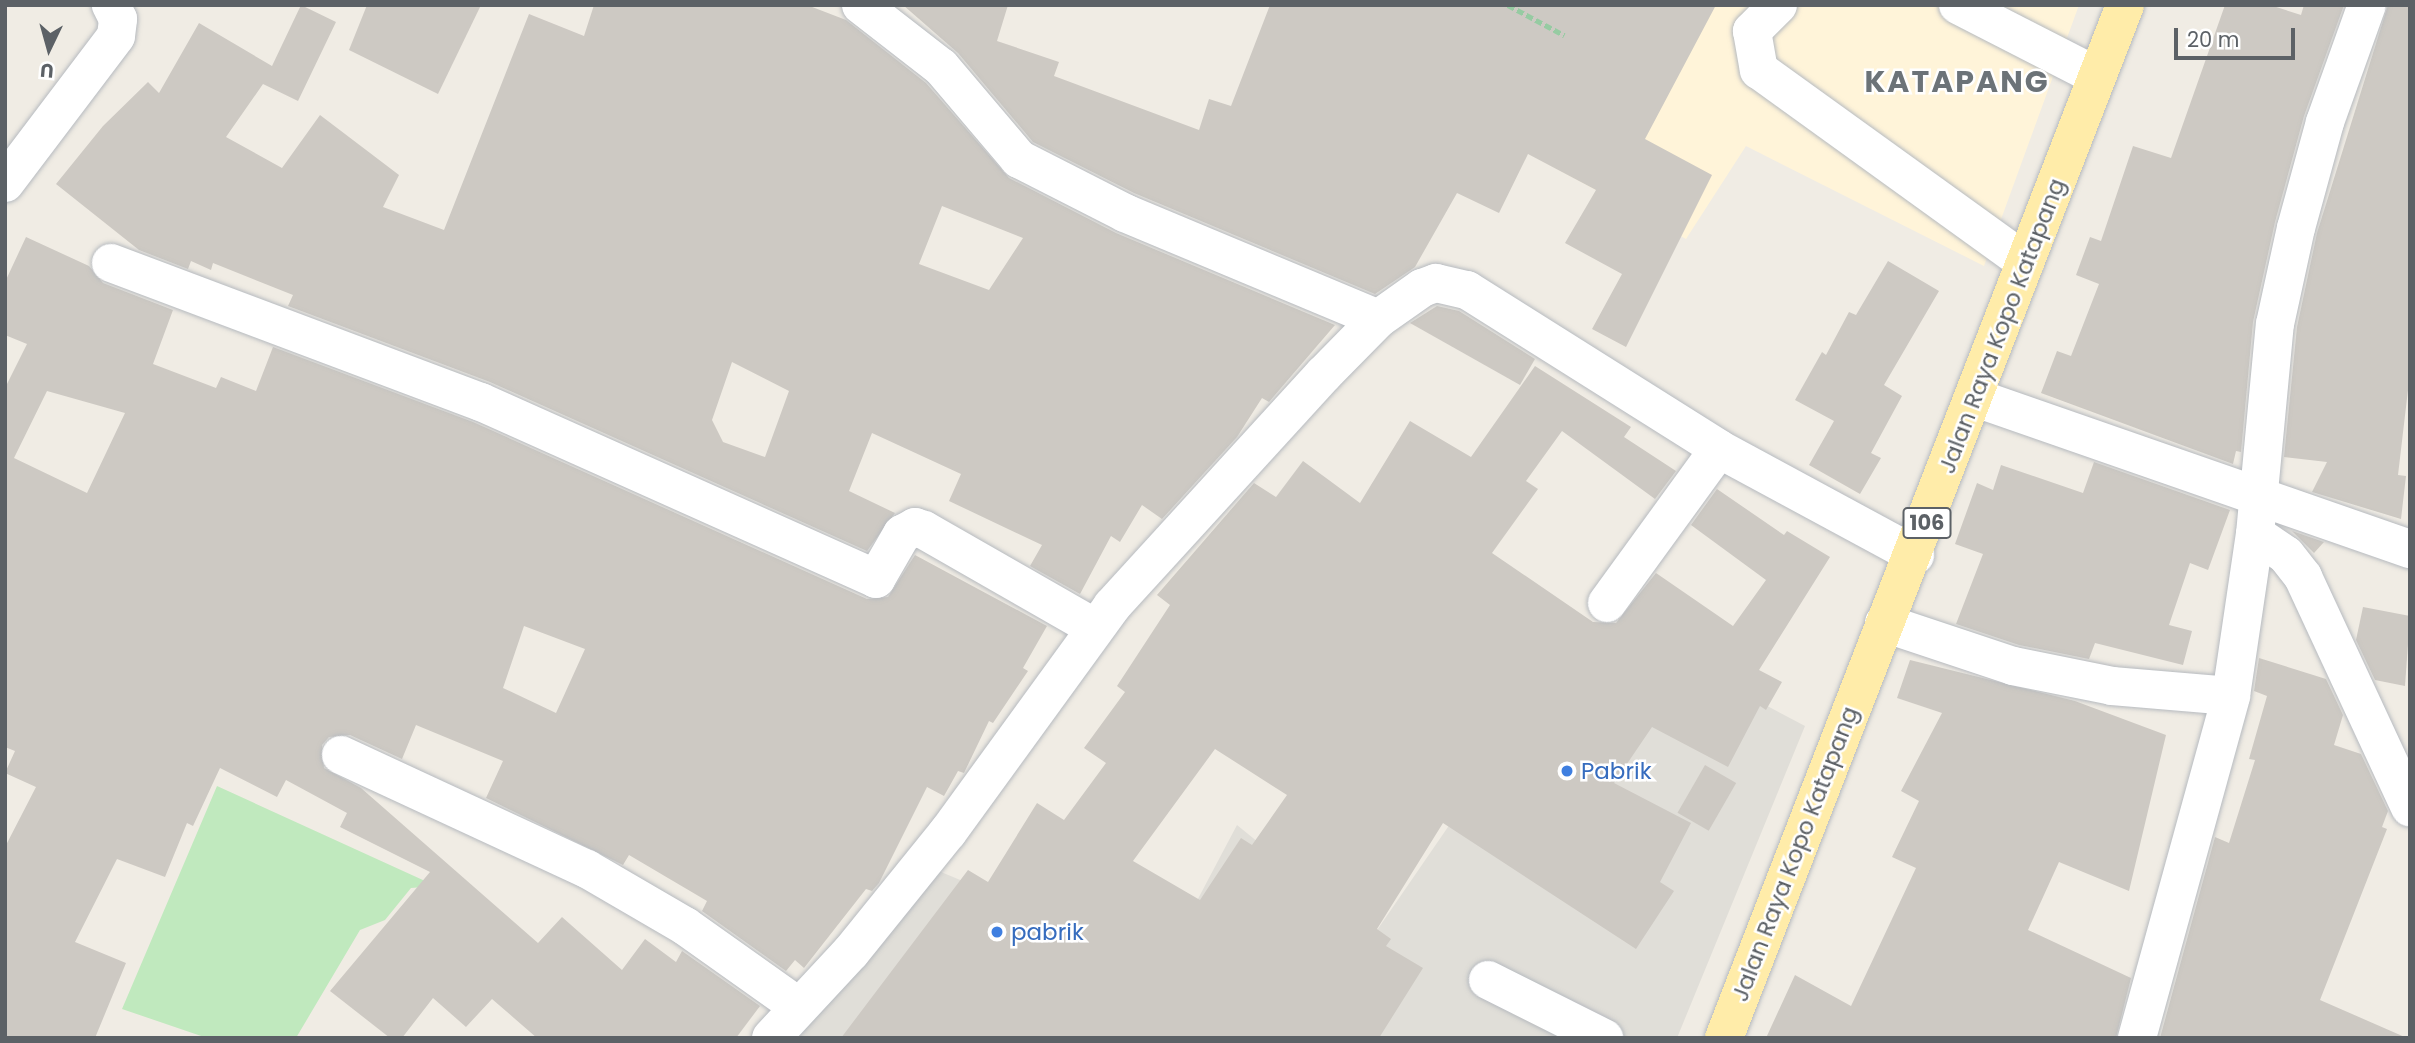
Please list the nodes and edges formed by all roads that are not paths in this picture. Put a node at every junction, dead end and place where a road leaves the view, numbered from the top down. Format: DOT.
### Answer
graph roads {
  1 [pos="111,5"];
  2 [pos="861,5"];
  3 [pos="1778,5"];
  4 [pos="1958,5"];
  5 [pos="2125,5"];
  6 [pos="2367,5"];
  7 [pos="2097,76"];
  8 [pos="5,183"];
  9 [pos="2025,262"];
  10 [pos="111,263"];
  11 [pos="1378,319"];
  12 [pos="1976,398"];
  13 [pos="1719,449"];
  14 [pos="2257,516"];
  15 [pos="2410,549"];
  16 [pos="1915,555"];
  17 [pos="1607,603"];
  18 [pos="1884,623"];
  19 [pos="1095,628"];
  20 [pos="2217,693"];
  21 [pos="341,755"];
  22 [pos="2410,807"];
  23 [pos="1488,980"];
  24 [pos="799,1007"];
  25 [pos="771,1038"];
  26 [pos="1604,1038"];
  27 [pos="1724,1038"];
  28 [pos="2137,1038"];
  1 -- 8 [label="street"];
  2 -- 11 [label="street"];
  3 -- 9 [label="street"];
  4 -- 7 [label="street"];
  5 -- 7 [label="main road, Jalan Raya Kopo Katapang / 106"];
  6 -- 14 [label="street"];
  7 -- 9 [label="main road, Jalan Raya Kopo Katapang / 106"];
  9 -- 12 [label="main road, Jalan Raya Kopo Katapang / 106"];
  10 -- 19 [label="street"];
  11 -- 13 [label="street"];
  11 -- 19 [label="street"];
  12 -- 14 [label="street"];
  12 -- 16 [label="main road, Jalan Raya Kopo Katapang / 106"];
  13 -- 16 [label="street"];
  13 -- 17 [label="street"];
  14 -- 15 [label="street"];
  14 -- 20 [label="street"];
  14 -- 22 [label="street"];
  16 -- 18 [label="main road, Jalan Raya Kopo Katapang / 106"];
  18 -- 20 [label="street"];
  18 -- 27 [label="main road, Jalan Raya Kopo Katapang / 106"];
  19 -- 24 [label="street"];
  20 -- 28 [label="street"];
  21 -- 24 [label="street"];
  23 -- 26 [label="street"];
  24 -- 25 [label="street"];
}
